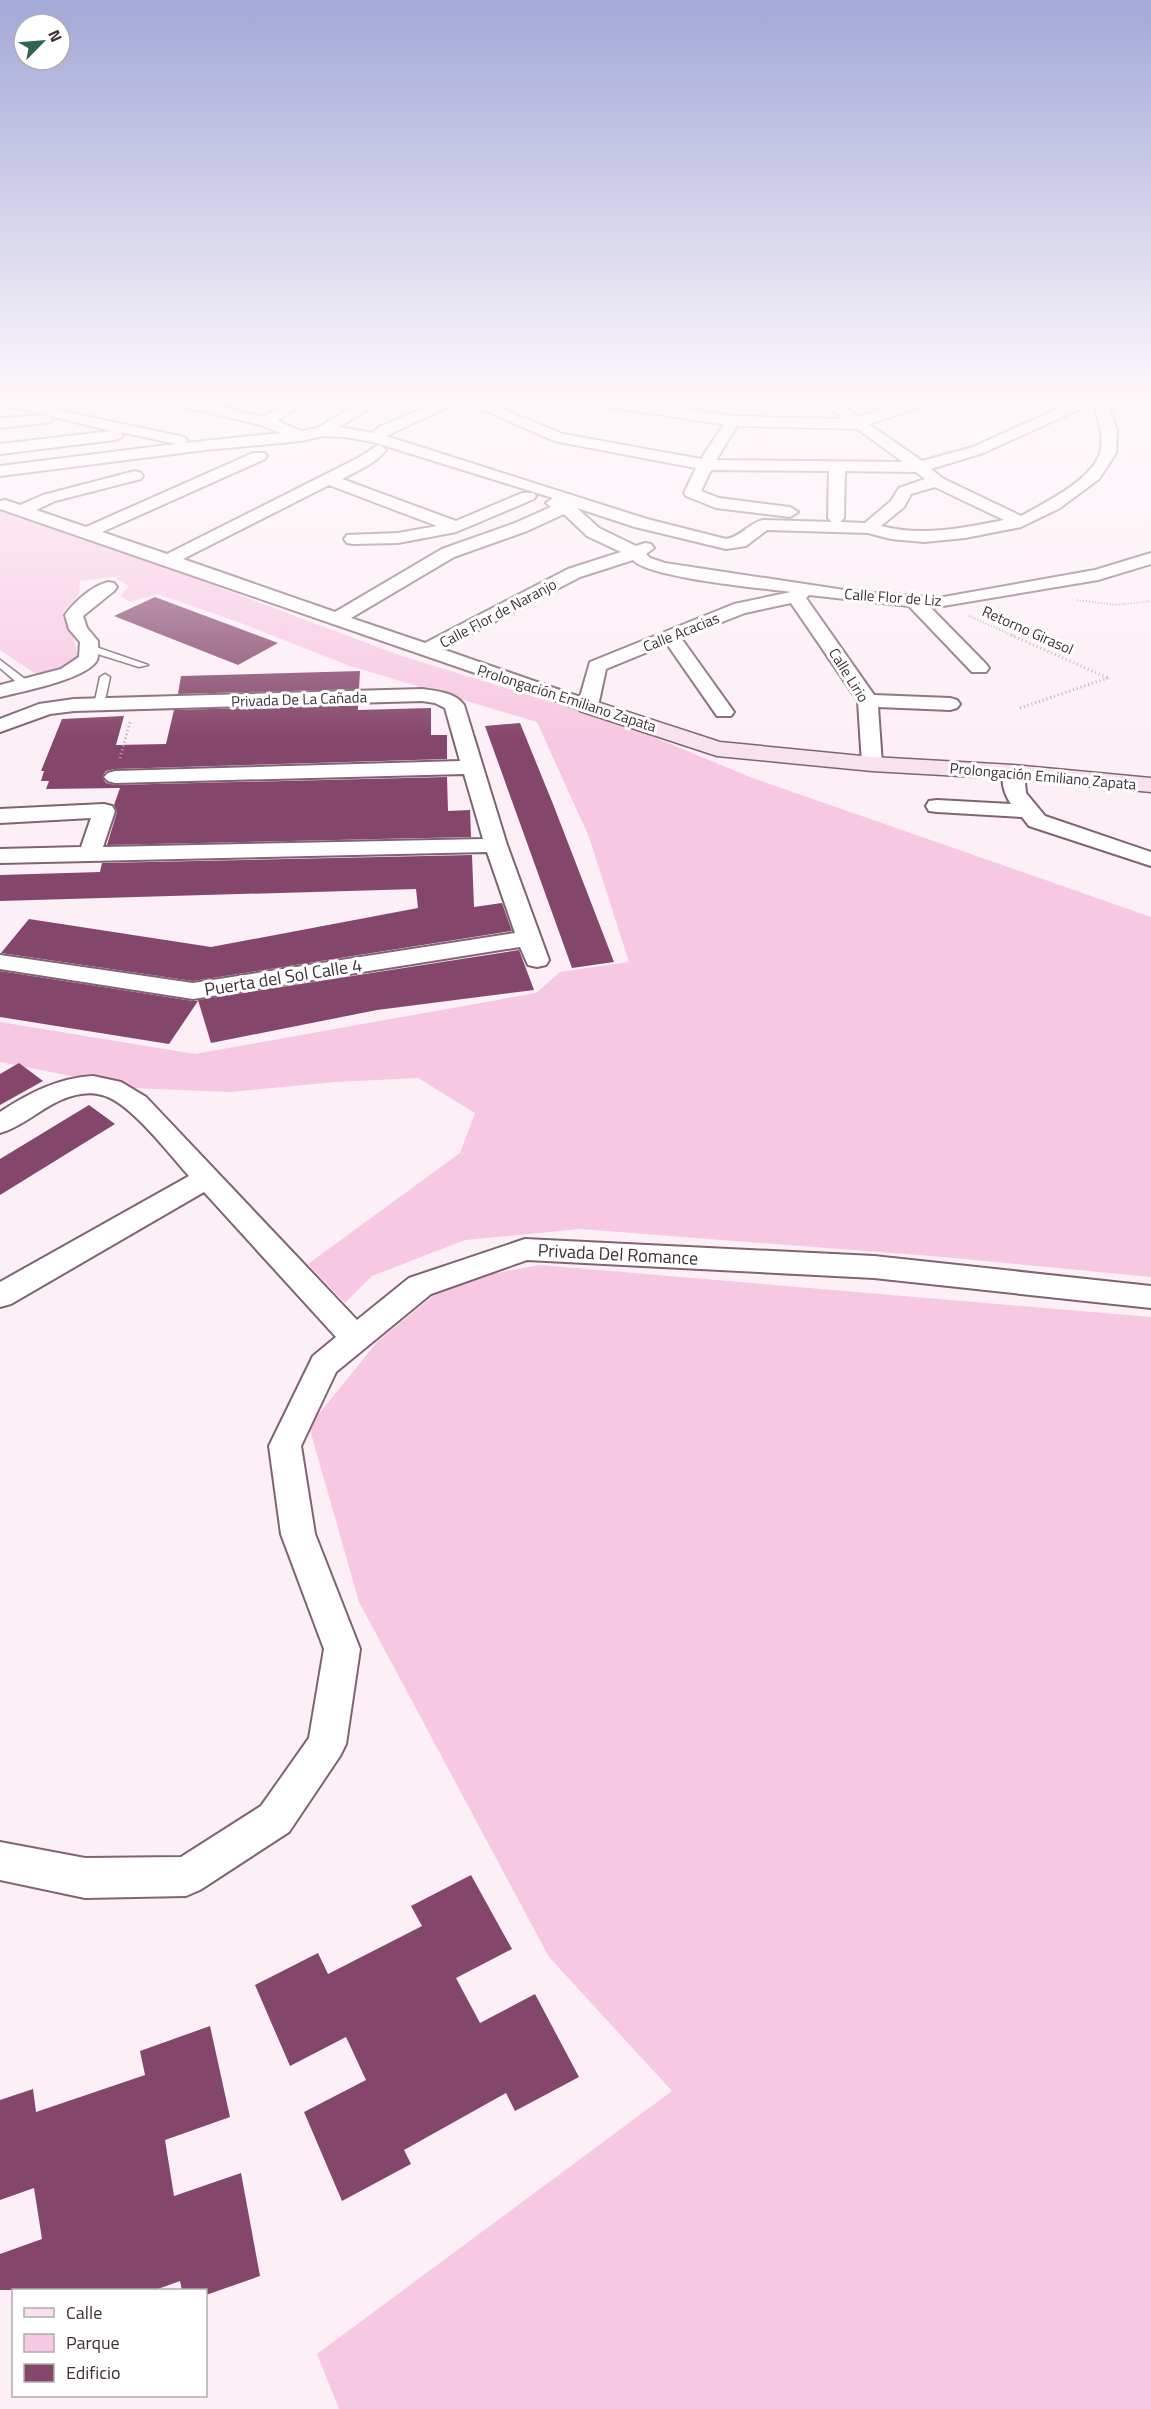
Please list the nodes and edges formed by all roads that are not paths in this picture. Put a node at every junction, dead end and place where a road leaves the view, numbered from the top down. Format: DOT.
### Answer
graph roads {
  1 [pos="34,514"];
  2 [pos="128,514"];
  3 [pos="258,514"];
  4 [pos="422,514"];
  5 [pos="485,514"];
  6 [pos="548,514"];
  7 [pos="580,514"];
  8 [pos="610,514"];
  9 [pos="809,514"];
  10 [pos="836,514"];
  11 [pos="885,514"];
  12 [pos="1005,514"];
  13 [pos="1036,514"];
  14 [pos="836,518"];
  15 [pos="1021,522"];
  16 [pos="641,523"];
  17 [pos="456,527"];
  18 [pos="869,528"];
  19 [pos="88,532"];
  20 [pos="353,539"];
  21 [pos="636,553"];
  22 [pos="1151,558"];
  23 [pos="170,559"];
  24 [pos="108,587"];
  25 [pos="800,593"];
  26 [pos="914,601"];
  27 [pos="336,619"];
  28 [pos="670,636"];
  29 [pos="89,648"];
  30 [pos="425,651"];
  31 [pos="0,663"];
  32 [pos="143,665"];
  33 [pos="979,668"];
  34 [pos="5,672"];
  35 [pos="105,677"];
  36 [pos="25,684"];
  37 [pos="0,691"];
  38 [pos="868,701"];
  39 [pos="950,704"];
  40 [pos="99,705"];
  41 [pos="588,706"];
  42 [pos="724,712"];
  43 [pos="0,726"];
  44 [pos="872,764"];
  45 [pos="472,767"];
  46 [pos="1013,771"];
  47 [pos="115,777"];
  48 [pos="1151,785"];
  49 [pos="937,806"];
  50 [pos="1028,811"];
  51 [pos="0,816"];
  52 [pos="496,845"];
  53 [pos="90,853"];
  54 [pos="0,856"];
  55 [pos="1151,859"];
  56 [pos="533,949"];
  57 [pos="0,962"];
  58 [pos="0,1124"];
  59 [pos="207,1178"];
  60 [pos="0,1296"];
  61 [pos="1151,1297"];
  62 [pos="356,1338"];
  63 [pos="0,1861"];
  1 -- 19 [label="street, Prolongación Emiliano Zapata"];
  2 -- 19 [label="street"];
  3 -- 23 [label="street"];
  4 -- 17 [label="street"];
  5 -- 17 [label="street"];
  6 -- 27 [label="street"];
  7 -- 21 [label="street, Calle Flor de Liz"];
  8 -- 16 [label="street"];
  9 -- 14 [label="street"];
  10 -- 14 [label="street"];
  11 -- 18 [label="street"];
  12 -- 15 [label="street"];
  13 -- 15 [label="street"];
  14 -- 18 [label="street"];
  15 -- 18 [label="street"];
  16 -- 18 [label="street"];
  16 -- 21 [label="street"];
  17 -- 20 [label="street"];
  19 -- 23 [label="street, Prolongación Emiliano Zapata"];
  21 -- 25 [label="street, Calle Flor de Liz"];
  21 -- 30 [label="street, Calle Flor de Naranjo"];
  22 -- 26 [label="street, Calle Flor de Liz"];
  23 -- 27 [label="street, Prolongación Emiliano Zapata"];
  24 -- 29 [label="street"];
  25 -- 26 [label="street, Calle Flor de Liz"];
  25 -- 28 [label="street, Calle Acacias"];
  25 -- 38 [label="street, Calle Lirio"];
  26 -- 33 [label="street"];
  27 -- 30 [label="street, Prolongación Emiliano Zapata"];
  28 -- 41 [label="street, Calle Acacias"];
  28 -- 42 [label="street"];
  29 -- 32 [label="lane"];
  29 -- 36 [label="street"];
  30 -- 41 [label="street, Prolongación Emiliano Zapata"];
  31 -- 34 [label="lane"];
  34 -- 36 [label="lane"];
  35 -- 40 [label="lane"];
  36 -- 37 [label="street"];
  38 -- 39 [label="street"];
  38 -- 44 [label="street, Calle Lirio"];
  40 -- 43 [label="street, Privada De La Cañada"];
  40 -- 45 [label="street, Privada De La Cañada"];
  41 -- 44 [label="main road, Prolongación Emiliano Zapata"];
  44 -- 46 [label="main road, Prolongación Emiliano Zapata"];
  45 -- 47 [label="street"];
  45 -- 52 [label="street, Privada De La Cañada"];
  46 -- 48 [label="main road, Prolongación Emiliano Zapata"];
  46 -- 50 [label="street"];
  49 -- 50 [label="street"];
  50 -- 55 [label="street"];
  51 -- 53 [label="street"];
  52 -- 53 [label="street"];
  52 -- 56 [label="street, Privada De La Cañada"];
  53 -- 54 [label="street"];
  56 -- 57 [label="street, Puerta del Sol Calle 4"];
  58 -- 59 [label="street"];
  59 -- 60 [label="street"];
  59 -- 62 [label="street"];
  61 -- 62 [label="street, Privada Del Romance"];
  62 -- 63 [label="street, Privada Del Romance"];
}
